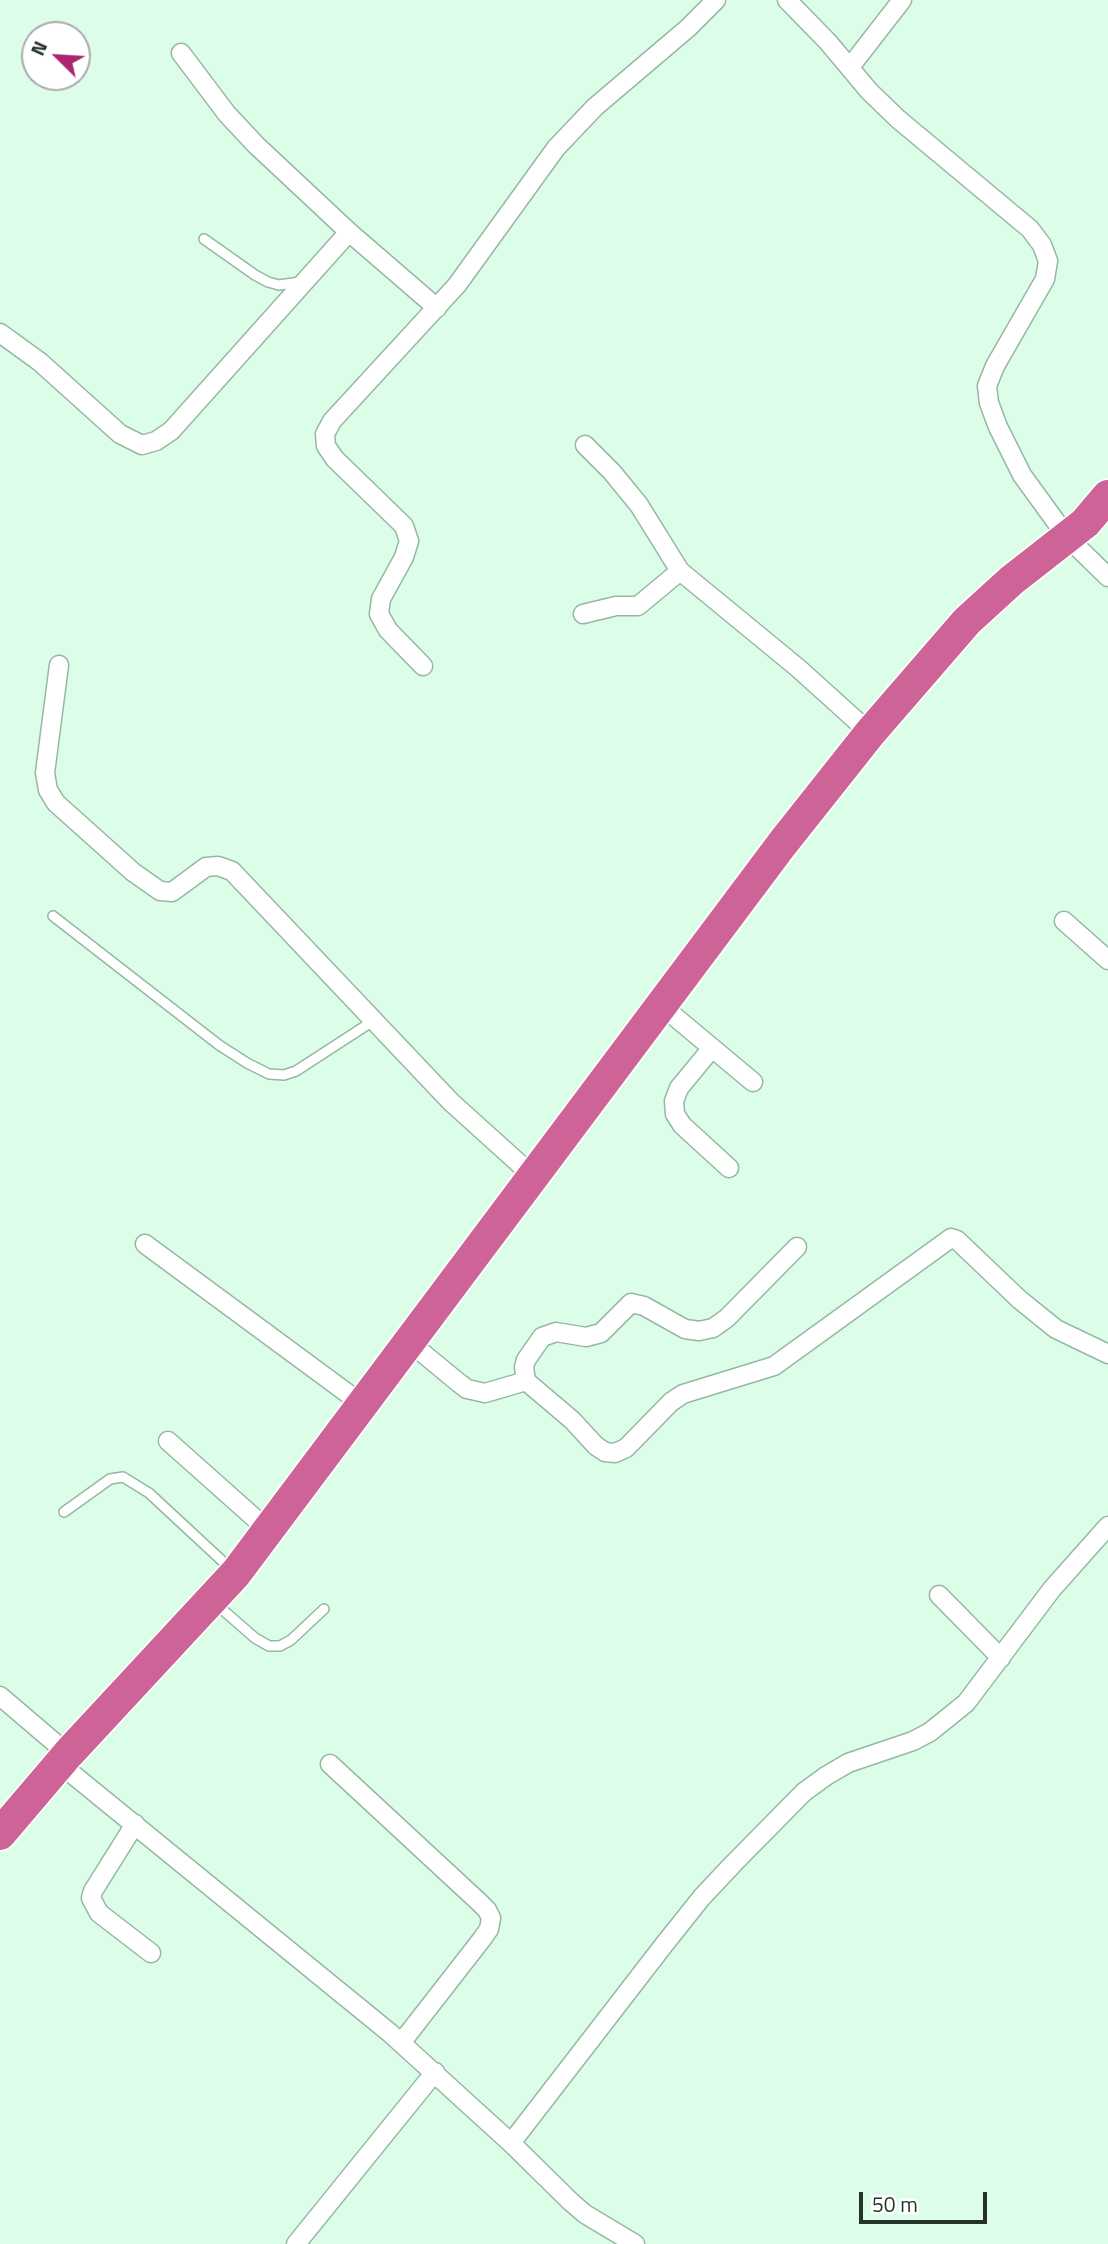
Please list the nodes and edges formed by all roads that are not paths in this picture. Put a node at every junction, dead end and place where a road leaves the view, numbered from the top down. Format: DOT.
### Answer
graph roads {
  1 [pos="716,0"];
  2 [pos="787,0"];
  3 [pos="902,0"];
  4 [pos="181,53"];
  5 [pos="850,67"];
  6 [pos="349,232"];
  7 [pos="204,239"];
  8 [pos="302,282"];
  9 [pos="437,308"];
  10 [pos="0,333"];
  11 [pos="585,445"];
  12 [pos="1108,496"];
  13 [pos="1067,537"];
  14 [pos="680,571"];
  15 [pos="1108,577"];
  16 [pos="583,614"];
  17 [pos="59,665"];
  18 [pos="423,666"];
  19 [pos="870,733"];
  20 [pos="53,916"];
  21 [pos="1064,921"];
  22 [pos="1108,960"];
  23 [pos="662,1006"];
  24 [pos="373,1021"];
  25 [pos="712,1048"];
  26 [pos="753,1082"];
  27 [pos="729,1168"];
  28 [pos="533,1177"];
  29 [pos="145,1244"];
  30 [pos="797,1247"];
  31 [pos="408,1341"];
  32 [pos="1108,1354"];
  33 [pos="526,1381"];
  34 [pos="362,1404"];
  35 [pos="168,1441"];
  36 [pos="64,1512"];
  37 [pos="1108,1526"];
  38 [pos="268,1530"];
  39 [pos="236,1573"];
  40 [pos="939,1595"];
  41 [pos="212,1601"];
  42 [pos="324,1609"];
  43 [pos="1001,1658"];
  44 [pos="0,1696"];
  45 [pos="64,1759"];
  46 [pos="330,1764"];
  47 [pos="135,1824"];
  48 [pos="0,1834"];
  49 [pos="151,1953"];
  50 [pos="401,2043"];
  51 [pos="435,2072"];
  52 [pos="511,2143"];
  53 [pos="296,2244"];
  54 [pos="635,2244"];
  1 -- 9 [label="street"];
  2 -- 5 [label="street"];
  3 -- 5 [label="street"];
  4 -- 6 [label="street"];
  5 -- 13 [label="street"];
  6 -- 8 [label="street"];
  6 -- 9 [label="street"];
  7 -- 8 [label="lane"];
  8 -- 10 [label="street"];
  9 -- 18 [label="street"];
  11 -- 14 [label="street"];
  12 -- 13 [label="highway"];
  13 -- 15 [label="street"];
  13 -- 19 [label="highway"];
  14 -- 16 [label="street"];
  14 -- 19 [label="street"];
  17 -- 24 [label="street"];
  19 -- 23 [label="highway"];
  20 -- 24 [label="lane"];
  21 -- 22 [label="street"];
  23 -- 25 [label="street"];
  23 -- 28 [label="highway"];
  24 -- 28 [label="street"];
  25 -- 26 [label="street"];
  25 -- 27 [label="street"];
  28 -- 31 [label="highway"];
  29 -- 34 [label="street"];
  30 -- 33 [label="street"];
  31 -- 33 [label="street"];
  31 -- 34 [label="highway"];
  32 -- 33 [label="street"];
  34 -- 38 [label="highway"];
  35 -- 38 [label="street"];
  36 -- 39 [label="lane"];
  37 -- 43 [label="street"];
  38 -- 39 [label="highway"];
  39 -- 41 [label="highway"];
  40 -- 43 [label="street"];
  41 -- 42 [label="lane"];
  41 -- 45 [label="highway"];
  43 -- 52 [label="street"];
  44 -- 45 [label="street"];
  45 -- 47 [label="street"];
  45 -- 48 [label="highway"];
  46 -- 50 [label="street"];
  47 -- 49 [label="street"];
  47 -- 50 [label="street"];
  50 -- 51 [label="street"];
  51 -- 52 [label="street"];
  51 -- 53 [label="street"];
  52 -- 54 [label="street"];
}
